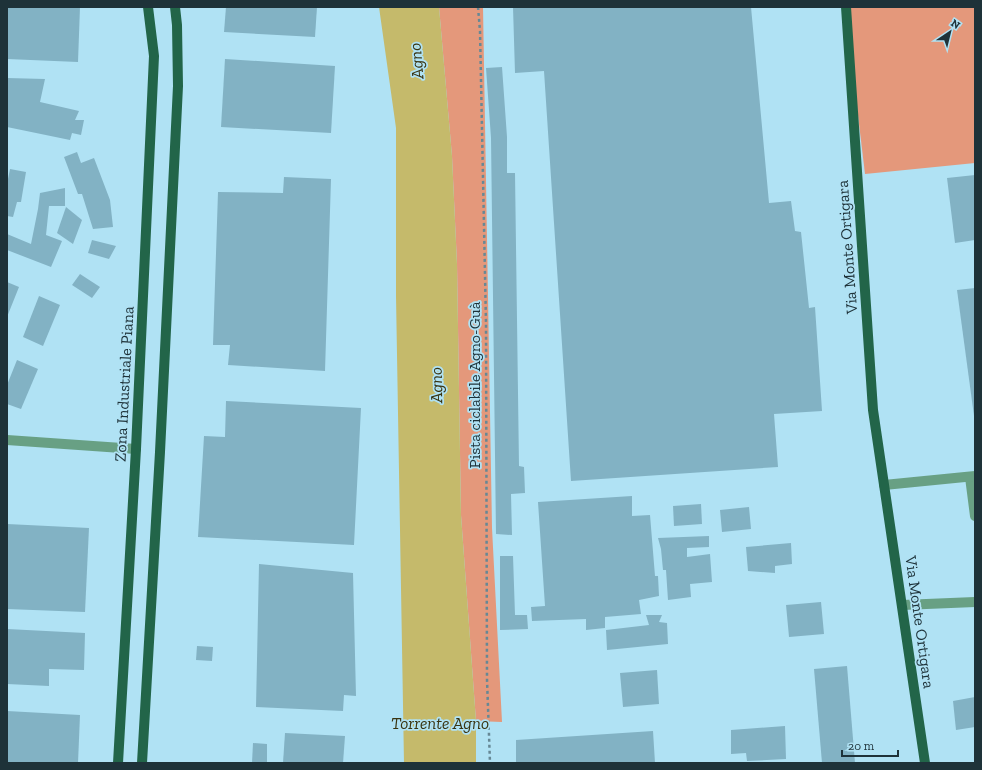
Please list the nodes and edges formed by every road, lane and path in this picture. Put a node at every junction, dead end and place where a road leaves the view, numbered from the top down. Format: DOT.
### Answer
graph roads {
  1 [pos="148,7"];
  2 [pos="175,7"];
  3 [pos="478,7"];
  4 [pos="846,7"];
  5 [pos="7,440"];
  6 [pos="136,449"];
  7 [pos="973,477"];
  8 [pos="884,485"];
  9 [pos="975,516"];
  10 [pos="975,602"];
  11 [pos="902,605"];
  12 [pos="118,763"];
  13 [pos="142,763"];
  14 [pos="490,763"];
  15 [pos="925,763"];
  1 -- 6 [label="main road, Zona Industriale Piana"];
  2 -- 13 [label="main road"];
  3 -- 14 [label="path, Pista ciclabile Agno-Guà"];
  4 -- 8 [label="main road, Via Monte Ortigara"];
  5 -- 6 [label="street"];
  6 -- 12 [label="main road, Zona Industriale Piana"];
  7 -- 8 [label="street"];
  7 -- 9 [label="street"];
  8 -- 11 [label="main road, Via Monte Ortigara"];
  10 -- 11 [label="street"];
  11 -- 15 [label="main road, Via Monte Ortigara"];
}
